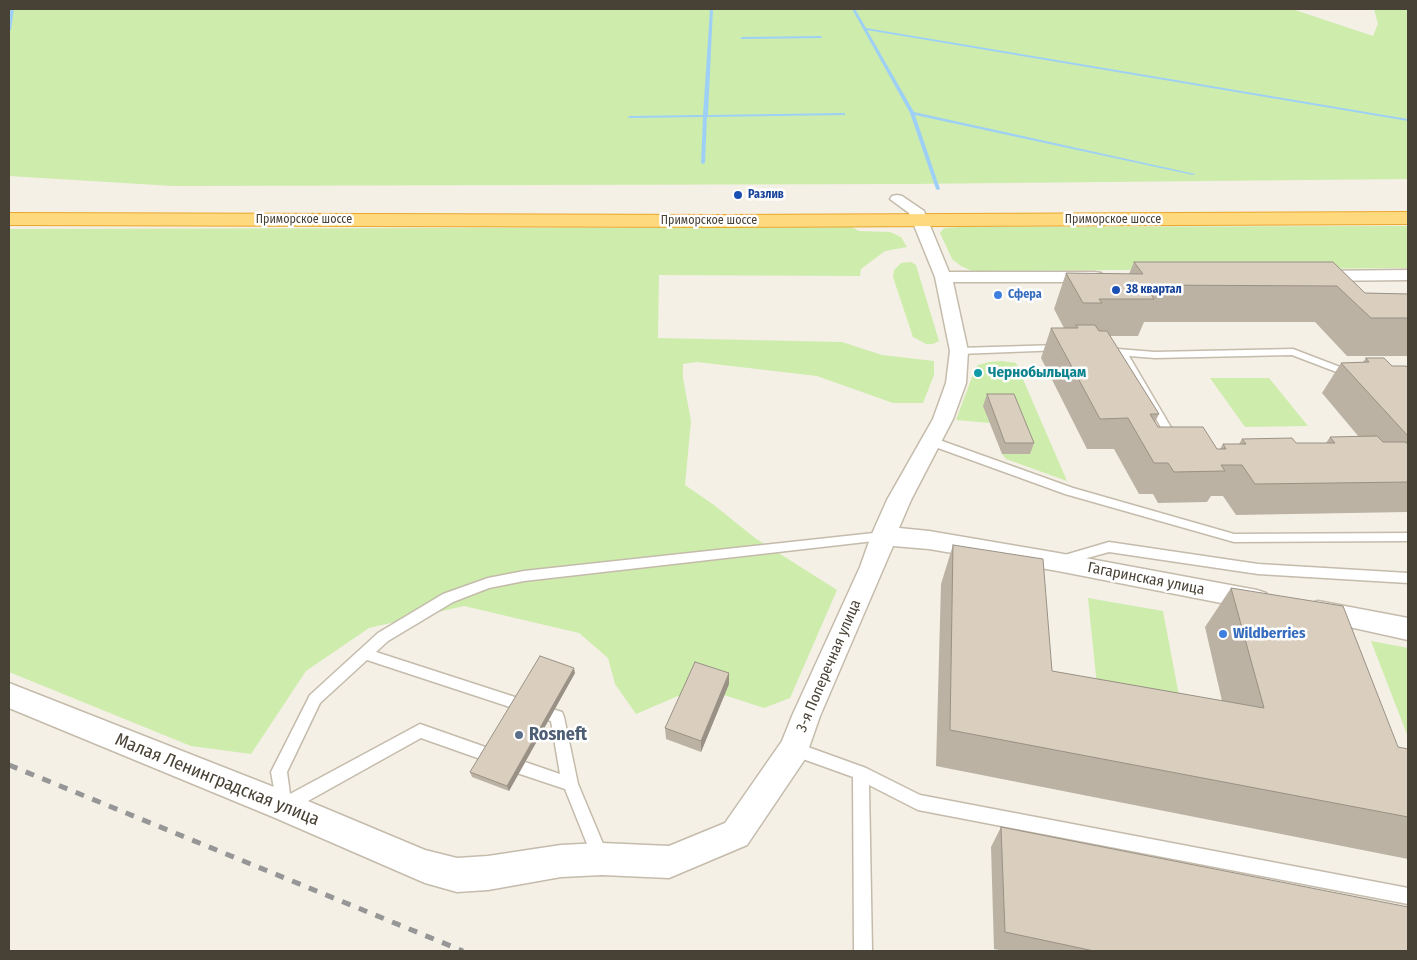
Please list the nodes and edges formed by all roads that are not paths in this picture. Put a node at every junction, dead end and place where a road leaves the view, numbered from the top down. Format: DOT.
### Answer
graph roads {
  1 [pos="897,199"];
  2 [pos="1408,208"];
  3 [pos="9,209"];
  4 [pos="918,216"];
  5 [pos="1408,218"];
  6 [pos="9,219"];
  7 [pos="1408,275"];
  8 [pos="1107,276"];
  9 [pos="1302,276"];
  10 [pos="1322,276"];
  11 [pos="943,277"];
  12 [pos="1335,287"];
  13 [pos="1066,348"];
  14 [pos="1094,350"];
  15 [pos="959,351"];
  16 [pos="1122,352"];
  17 [pos="1358,377"];
  18 [pos="1171,436"];
  19 [pos="931,441"];
  20 [pos="884,536"];
  21 [pos="1408,537"];
  22 [pos="1058,562"];
  23 [pos="1408,578"];
  24 [pos="1408,629"];
  25 [pos="365,654"];
  26 [pos="9,695"];
  27 [pos="516,703"];
  28 [pos="552,715"];
  29 [pos="794,749"];
  30 [pos="486,754"];
  31 [pos="522,768"];
  32 [pos="860,772"];
  33 [pos="570,784"];
  34 [pos="284,806"];
  35 [pos="602,859"];
  36 [pos="425,866"];
  37 [pos="1408,896"];
  38 [pos="863,951"];
  1 -- 4 [label="street"];
  2 -- 4 [label="highway, Приморское шоссе"];
  3 -- 4 [label="highway, Приморское шоссе"];
  4 -- 5 [label="highway, Приморское шоссе"];
  4 -- 6 [label="highway, Приморское шоссе"];
  4 -- 11 [label="street, 3-я Поперечная улица"];
  7 -- 10 [label="street"];
  8 -- 11 [label="street"];
  9 -- 10 [label="street"];
  10 -- 12 [label="lane"];
  11 -- 15 [label="street, 3-я Поперечная улица"];
  13 -- 15 [label="lane"];
  14 -- 16 [label="lane"];
  15 -- 19 [label="street, 3-я Поперечная улица"];
  16 -- 17 [label="lane"];
  16 -- 18 [label="lane"];
  19 -- 20 [label="street, 3-я Поперечная улица"];
  19 -- 21 [label="lane"];
  20 -- 22 [label="street, Гагаринская улица"];
  20 -- 25 [label="lane"];
  20 -- 29 [label="street, 3-я Поперечная улица"];
  22 -- 23 [label="lane"];
  22 -- 24 [label="street, Гагаринская улица"];
  25 -- 27 [label="lane"];
  25 -- 34 [label="lane"];
  26 -- 34 [label="street, Малая Ленинградская улица"];
  28 -- 33 [label="lane"];
  29 -- 32 [label="lane"];
  29 -- 35 [label="street, 3-я Поперечная улица"];
  30 -- 34 [label="lane"];
  31 -- 33 [label="lane"];
  32 -- 37 [label="lane"];
  32 -- 38 [label="lane"];
  33 -- 35 [label="lane"];
  34 -- 36 [label="street, Малая Ленинградская улица"];
  35 -- 36 [label="street, 3-я Поперечная улица"];
}
